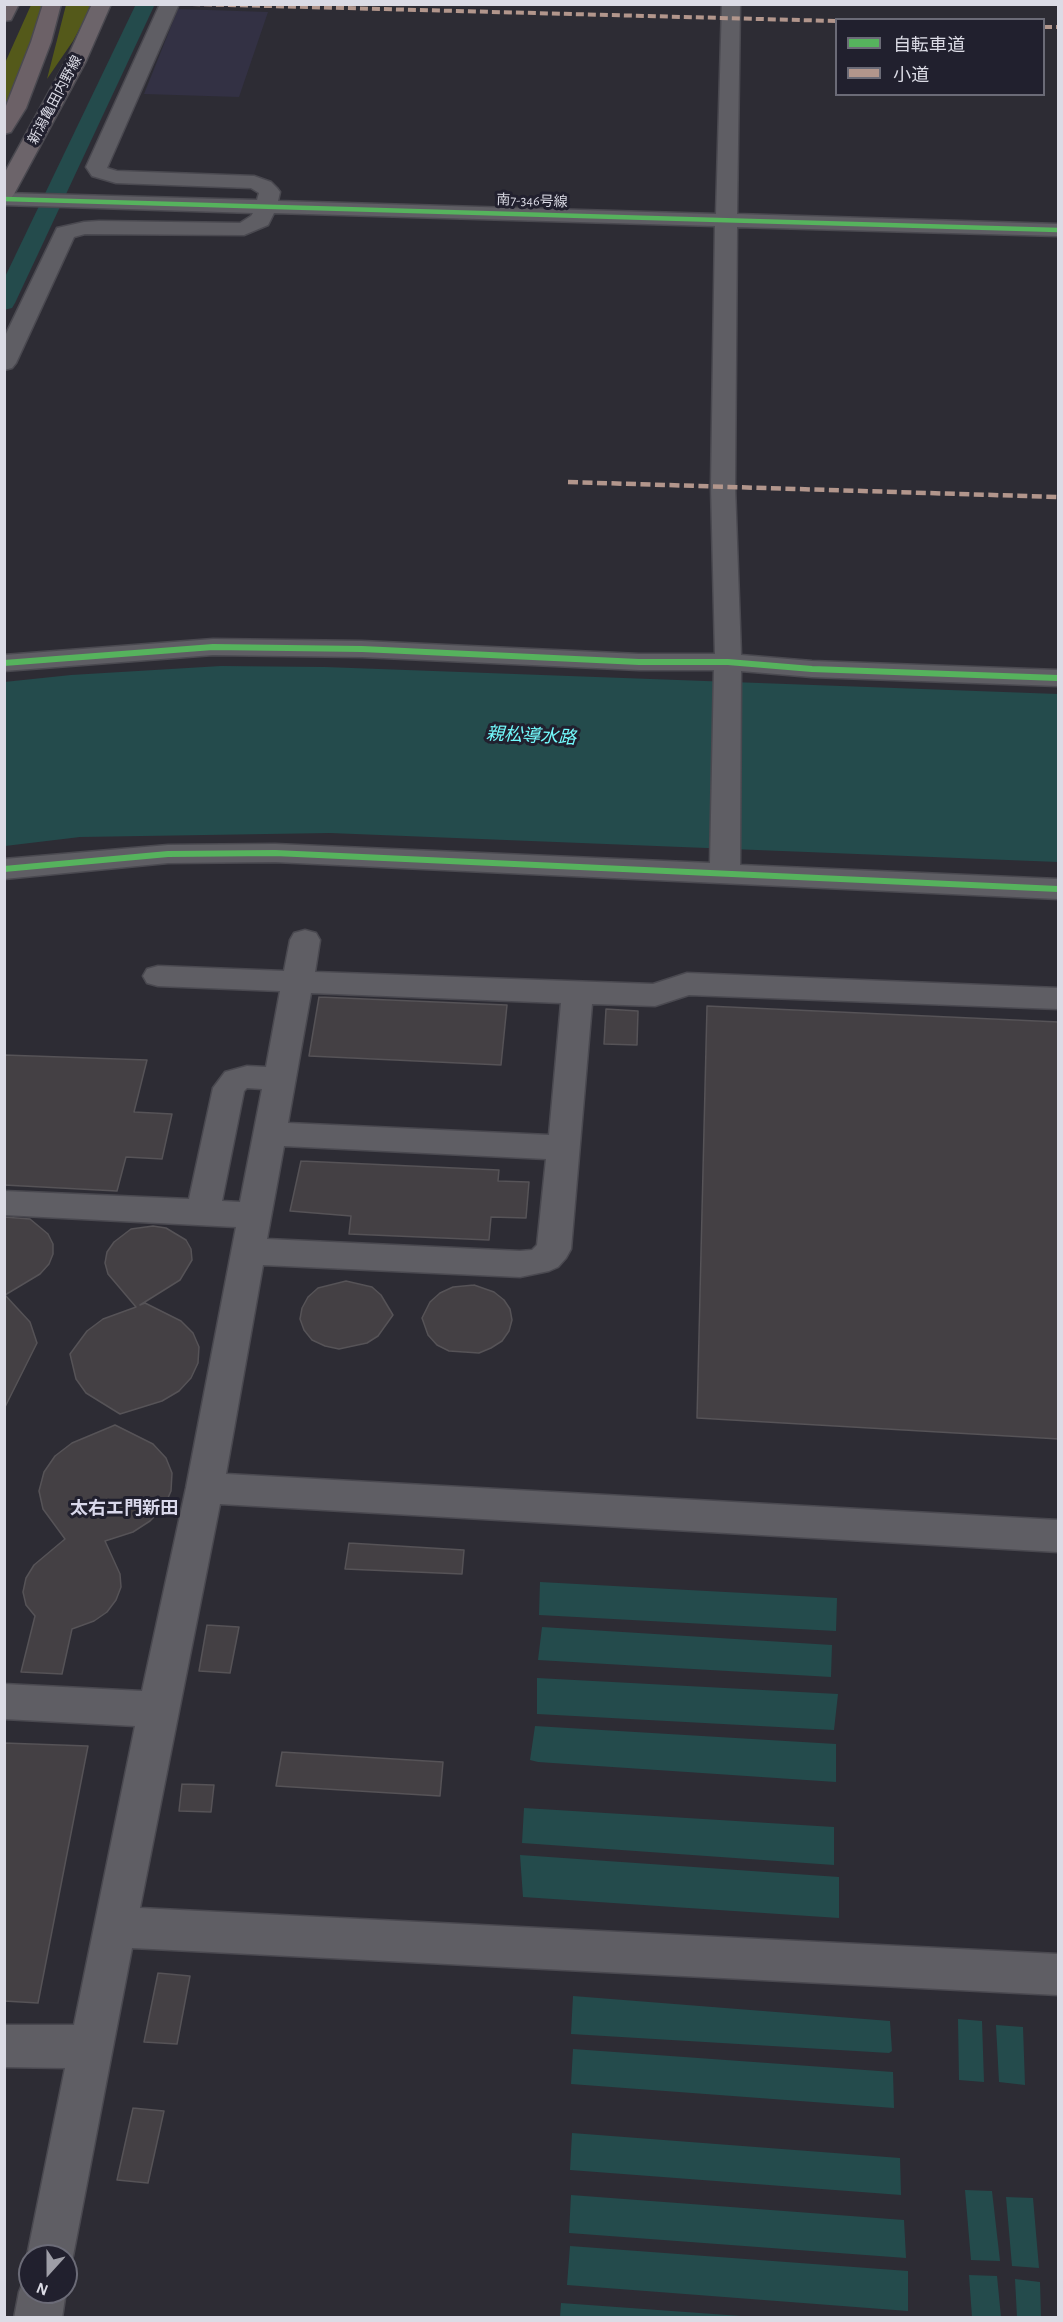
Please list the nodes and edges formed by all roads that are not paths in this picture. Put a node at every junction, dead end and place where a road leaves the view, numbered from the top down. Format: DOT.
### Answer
graph roads {
  1 [pos="10,4"];
  2 [pos="52,4"];
  3 [pos="102,4"];
  4 [pos="170,4"];
  5 [pos="731,4"];
  6 [pos="4,16"];
  7 [pos="87,35"];
  8 [pos="4,128"];
  9 [pos="4,134"];
  10 [pos="4,194"];
  11 [pos="4,199"];
  12 [pos="266,207"];
  13 [pos="727,220"];
  14 [pos="1059,230"];
  15 [pos="4,363"];
  16 [pos="4,663"];
  17 [pos="727,667"];
  18 [pos="1059,678"];
  19 [pos="725,866"];
  20 [pos="4,870"];
  21 [pos="1059,889"];
  22 [pos="305,940"];
  23 [pos="158,976"];
  24 [pos="298,982"];
  25 [pos="577,993"];
  26 [pos="1059,999"];
  27 [pos="280,1079"];
  28 [pos="270,1134"];
  29 [pos="564,1148"];
  30 [pos="4,1203"];
  31 [pos="203,1212"];
  32 [pos="255,1215"];
  33 [pos="248,1251"];
  34 [pos="205,1488"];
  35 [pos="1059,1536"];
  36 [pos="4,1701"];
  37 [pos="158,1710"];
  38 [pos="115,1927"];
  39 [pos="1059,1975"];
  40 [pos="4,2046"];
  41 [pos="92,2046"];
  42 [pos="52,2244"];
  1 -- 6 [label="highway"];
  2 -- 8 [label="highway"];
  3 -- 7 [label="main road, 新潟亀田内野線"];
  4 -- 12 [label="street"];
  5 -- 13 [label="street"];
  7 -- 9 [label="main road"];
  7 -- 10 [label="main road, 新潟亀田内野線"];
  11 -- 12 [label="street, 南7-346号線"];
  12 -- 13 [label="street, 南7-346号線"];
  12 -- 15 [label="street"];
  13 -- 14 [label="street, 南7-346号線"];
  13 -- 17 [label="street"];
  16 -- 17 [label="street"];
  17 -- 18 [label="street"];
  17 -- 19 [label="street"];
  19 -- 20 [label="street"];
  19 -- 21 [label="street"];
  22 -- 24 [label="street"];
  23 -- 24 [label="street"];
  24 -- 25 [label="street"];
  24 -- 27 [label="street"];
  25 -- 26 [label="street"];
  25 -- 29 [label="street"];
  27 -- 28 [label="street"];
  27 -- 31 [label="street"];
  28 -- 29 [label="street"];
  28 -- 32 [label="street"];
  29 -- 33 [label="street"];
  30 -- 31 [label="street"];
  31 -- 32 [label="street"];
  32 -- 33 [label="street"];
  33 -- 34 [label="street"];
  34 -- 35 [label="street"];
  34 -- 37 [label="street"];
  36 -- 37 [label="street"];
  37 -- 38 [label="street"];
  38 -- 39 [label="street"];
  38 -- 41 [label="street"];
  40 -- 41 [label="street"];
  41 -- 42 [label="street"];
}
